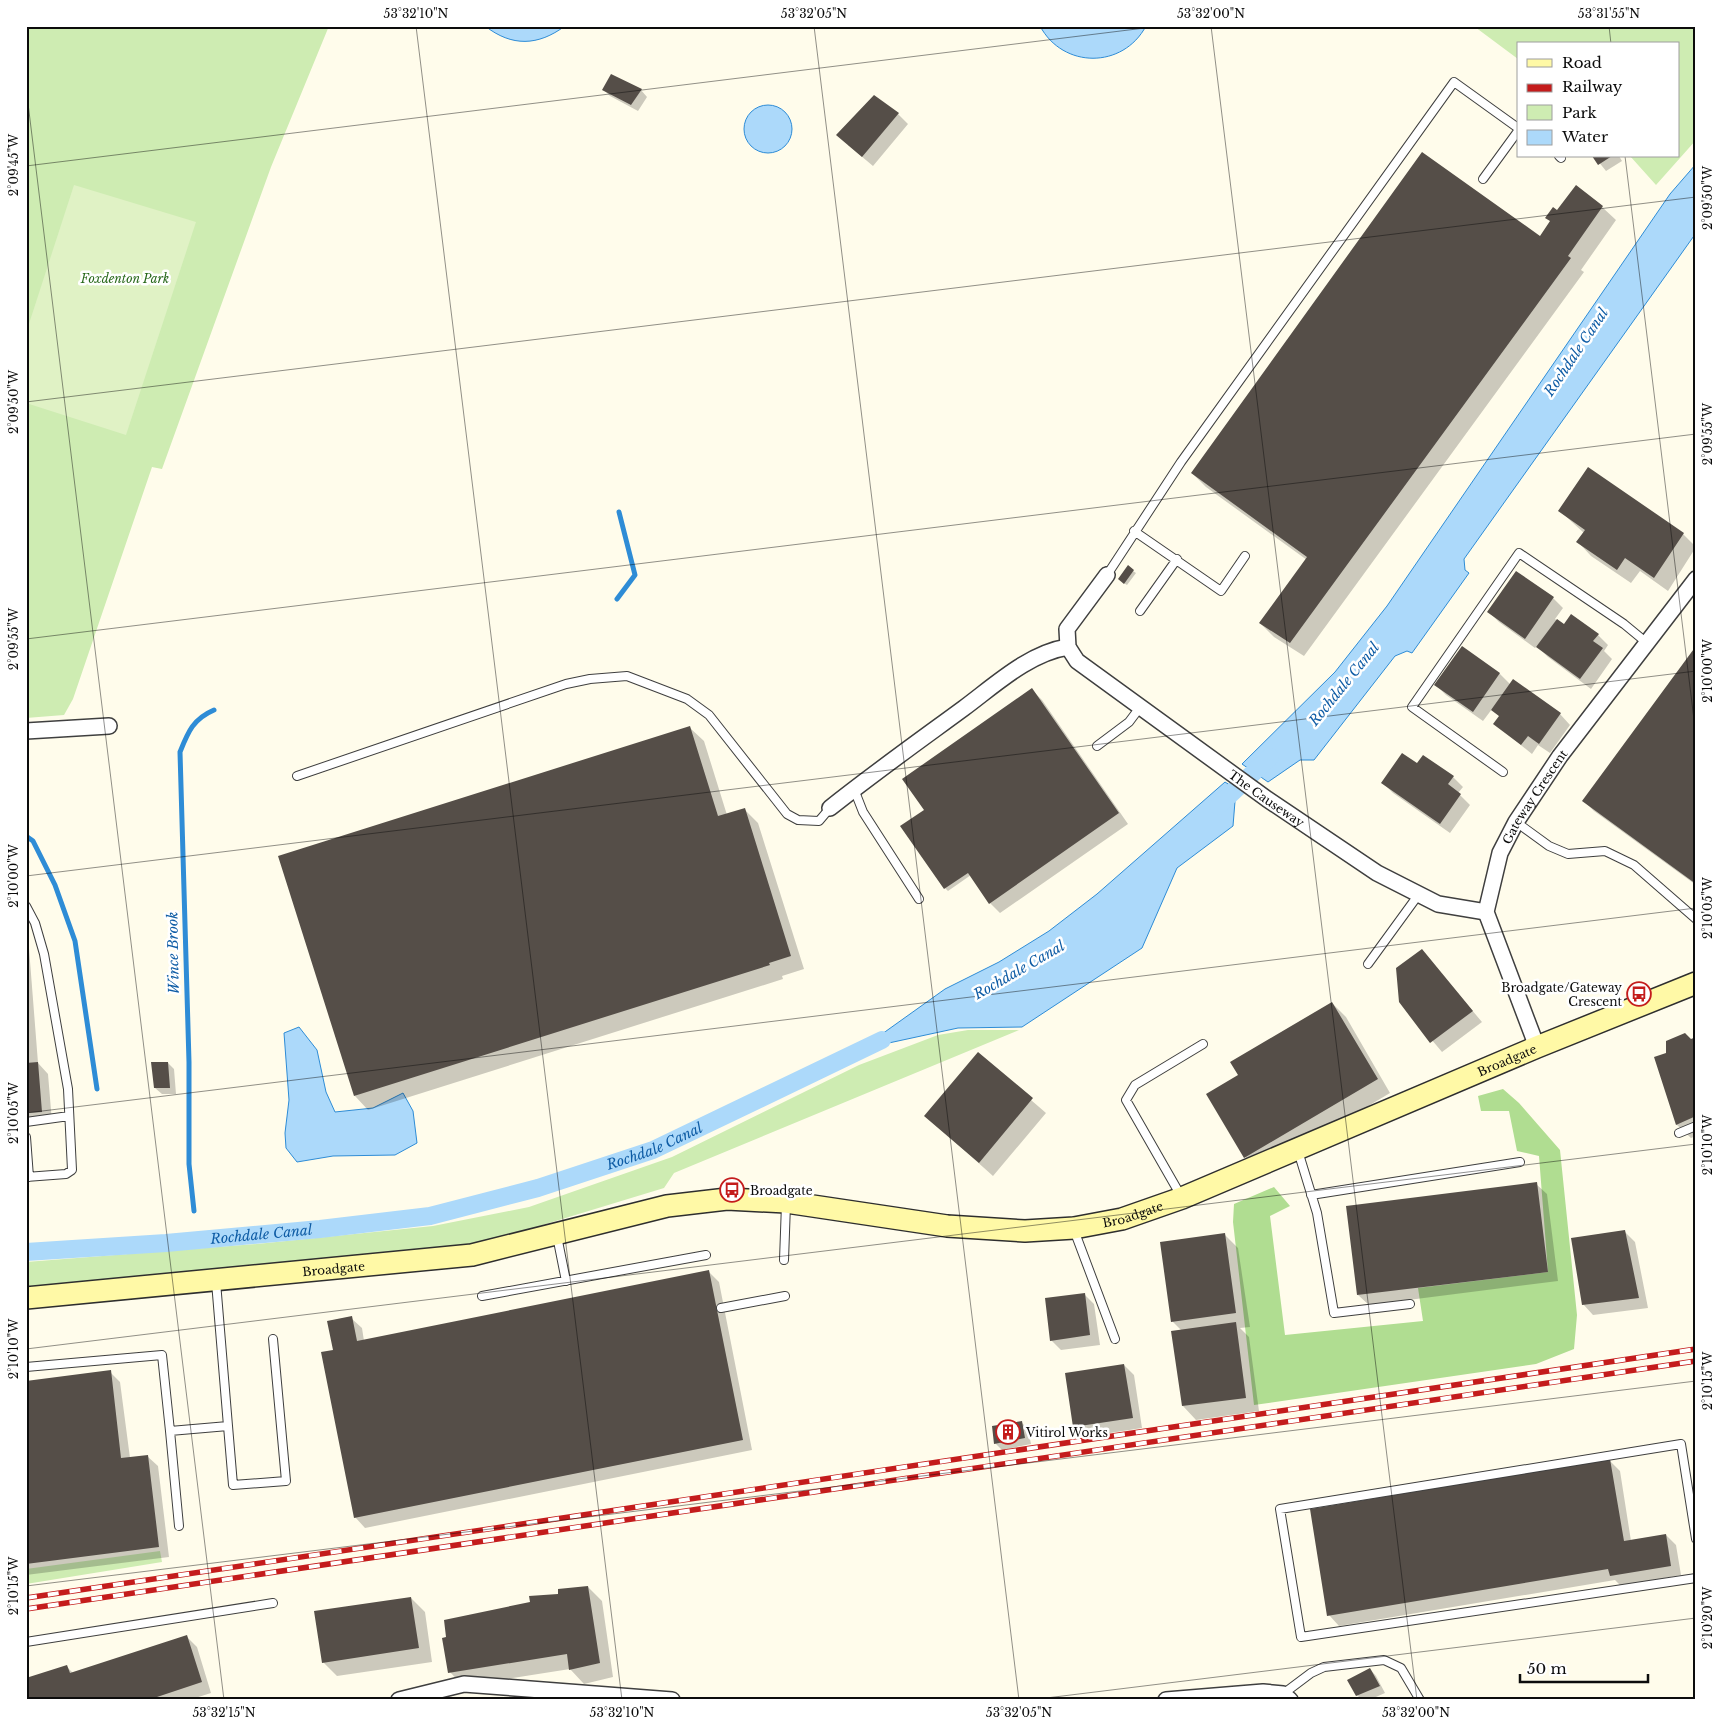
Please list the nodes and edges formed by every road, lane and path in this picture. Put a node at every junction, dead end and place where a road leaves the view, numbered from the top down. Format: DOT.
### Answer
graph roads {
  1 [pos="1517,129"];
  2 [pos="1517,131"];
  3 [pos="1483,179"];
  4 [pos="1134,531"];
  5 [pos="1244,556"];
  6 [pos="1176,559"];
  7 [pos="1107,575"];
  8 [pos="1696,579"];
  9 [pos="1140,611"];
  10 [pos="1647,642"];
  11 [pos="1068,647"];
  12 [pos="1141,706"];
  13 [pos="109,726"];
  14 [pos="26,731"];
  15 [pos="1097,746"];
  16 [pos="1503,772"];
  17 [pos="297,776"];
  18 [pos="854,789"];
  19 [pos="830,808"];
  20 [pos="1516,822"];
  21 [pos="1419,894"];
  22 [pos="919,899"];
  23 [pos="26,906"];
  24 [pos="1486,912"];
  25 [pos="1696,919"];
  26 [pos="1368,964"];
  27 [pos="1696,983"];
  28 [pos="1203,1044"];
  29 [pos="1537,1047"];
  30 [pos="69,1116"];
  31 [pos="26,1122"];
  32 [pos="1696,1126"];
  33 [pos="1679,1133"];
  34 [pos="26,1137"];
  35 [pos="1298,1149"];
  36 [pos="1520,1162"];
  37 [pos="28,1177"];
  38 [pos="1312,1195"];
  39 [pos="1182,1198"];
  40 [pos="786,1202"];
  41 [pos="1074,1228"];
  42 [pos="556,1234"];
  43 [pos="706,1255"];
  44 [pos="784,1260"];
  45 [pos="216,1280"];
  46 [pos="566,1280"];
  47 [pos="482,1296"];
  48 [pos="785,1296"];
  49 [pos="26,1298"];
  50 [pos="1410,1304"];
  51 [pos="721,1308"];
  52 [pos="273,1339"];
  53 [pos="1115,1339"];
  54 [pos="26,1367"];
  55 [pos="228,1426"];
  56 [pos="170,1431"];
  57 [pos="179,1526"];
  58 [pos="1696,1539"];
  59 [pos="1696,1578"];
  60 [pos="273,1604"];
  61 [pos="26,1642"];
  62 [pos="569,1696"];
  63 [pos="1286,1697"];
  64 [pos="399,1700"];
  65 [pos="672,1700"];
  66 [pos="1166,1700"];
  67 [pos="1420,1700"];
  1 -- 4 [label="lane"];
  2 -- 3 [label="lane"];
  4 -- 6 [label="lane"];
  4 -- 7 [label="lane"];
  5 -- 6 [label="lane"];
  6 -- 9 [label="lane"];
  7 -- 11 [label="street"];
  8 -- 10 [label="street, Gateway Crescent"];
  10 -- 16 [label="lane"];
  10 -- 20 [label="street, Gateway Crescent"];
  11 -- 12 [label="street, The Causeway"];
  11 -- 18 [label="street"];
  12 -- 15 [label="lane"];
  12 -- 21 [label="street, The Causeway"];
  13 -- 14 [label="street"];
  17 -- 19 [label="lane"];
  18 -- 19 [label="street"];
  18 -- 22 [label="lane"];
  20 -- 24 [label="street, Gateway Crescent"];
  20 -- 25 [label="lane"];
  21 -- 24 [label="street, The Causeway"];
  21 -- 26 [label="lane"];
  23 -- 30 [label="lane"];
  24 -- 29 [label="street"];
  27 -- 29 [label="street, Broadgate"];
  28 -- 39 [label="lane"];
  29 -- 35 [label="street, Broadgate"];
  30 -- 31 [label="lane"];
  30 -- 37 [label="lane"];
  32 -- 33 [label="lane"];
  34 -- 37 [label="lane"];
  35 -- 38 [label="lane"];
  35 -- 39 [label="street, Broadgate"];
  36 -- 38 [label="lane"];
  38 -- 50 [label="lane"];
  39 -- 41 [label="street, Broadgate"];
  40 -- 41 [label="street, Broadgate"];
  40 -- 42 [label="street, Broadgate"];
  40 -- 44 [label="lane"];
  41 -- 53 [label="lane"];
  42 -- 45 [label="street, Broadgate"];
  42 -- 46 [label="lane"];
  43 -- 46 [label="lane"];
  45 -- 49 [label="street, Broadgate"];
  45 -- 55 [label="lane"];
  46 -- 47 [label="lane"];
  48 -- 51 [label="lane"];
  52 -- 55 [label="lane"];
  54 -- 56 [label="lane"];
  55 -- 56 [label="lane"];
  56 -- 57 [label="lane"];
  58 -- 59 [label="lane"];
  60 -- 61 [label="lane"];
  62 -- 64 [label="street"];
  62 -- 65 [label="street"];
  63 -- 66 [label="street"];
  63 -- 67 [label="lane"];
}
